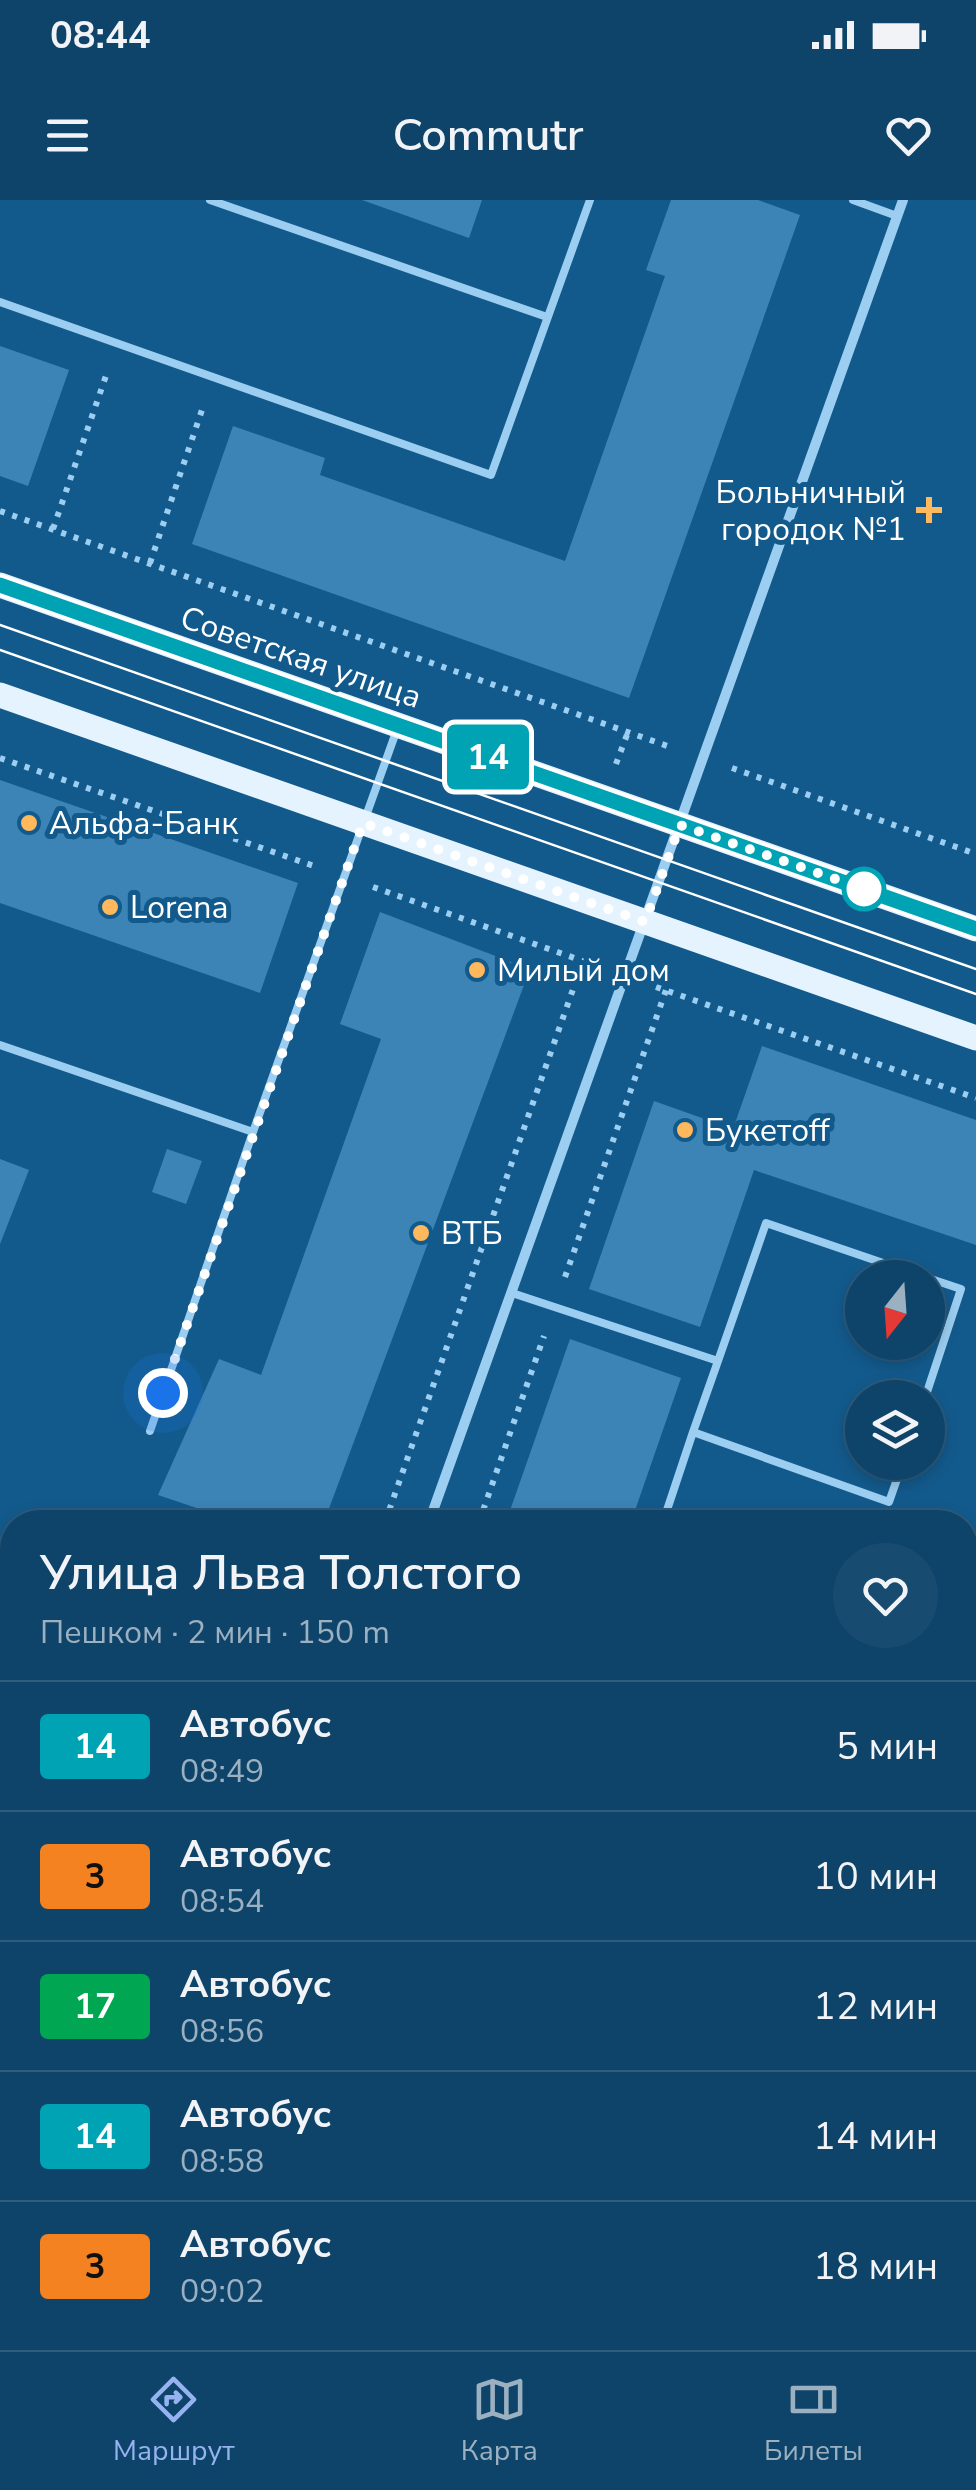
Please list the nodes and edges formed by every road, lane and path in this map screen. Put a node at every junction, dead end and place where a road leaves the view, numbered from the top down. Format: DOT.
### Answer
graph roads {
  1 [pos="210,200"];
  2 [pos="590,200"];
  3 [pos="854,200"];
  4 [pos="902,200"];
  5 [pos="897,216"];
  6 [pos="0,302"];
  7 [pos="547,317"];
  8 [pos="118,344"];
  9 [pos="214,376"];
  10 [pos="0,511"];
  11 [pos="53,529"];
  12 [pos="150,564"];
  13 [pos="0,585"];
  14 [pos="0,695"];
  15 [pos="398,726"];
  16 [pos="0,758"];
  17 [pos="703,758"];
  18 [pos="363,823"];
  19 [pos="680,825"];
  20 [pos="976,854"];
  21 [pos="344,876"];
  22 [pos="645,922"];
  23 [pos="976,929"];
  24 [pos="583,962"];
  25 [pos="626,976"];
  26 [pos="666,990"];
  27 [pos="976,1038"];
  28 [pos="0,1045"];
  29 [pos="976,1098"];
  30 [pos="253,1132"];
  31 [pos="874,1260"];
  32 [pos="945,1284"];
  33 [pos="512,1293"];
  34 [pos="554,1307"];
  35 [pos="945,1339"];
  36 [pos="718,1361"];
  37 [pos="150,1430"];
  38 [pos="693,1432"];
  39 [pos="897,1480"];
  40 [pos="388,1510"];
  41 [pos="433,1510"];
  42 [pos="483,1510"];
  43 [pos="667,1510"];
  1 -- 7 [label="lane"];
  2 -- 7 [label="lane"];
  3 -- 5 [label="lane"];
  4 -- 5 [label="street"];
  5 -- 17 [label="street"];
  6 -- 8 [label="lane"];
  7 -- 9 [label="lane"];
  8 -- 9 [label="lane"];
  8 -- 11 [label="path"];
  9 -- 12 [label="path"];
  10 -- 11 [label="path"];
  11 -- 12 [label="path"];
  12 -- 17 [label="path"];
  13 -- 15 [label="main road, Советская улица"];
  14 -- 18 [label="main road"];
  15 -- 18 [label="lane"];
  15 -- 19 [label="main road, Советская улица"];
  16 -- 21 [label="path"];
  17 -- 19 [label="street"];
  17 -- 20 [label="path"];
  18 -- 21 [label="lane"];
  18 -- 22 [label="main road"];
  19 -- 22 [label="street"];
  19 -- 23 [label="main road, Советская улица"];
  21 -- 24 [label="path"];
  21 -- 30 [label="lane"];
  22 -- 25 [label="street"];
  22 -- 27 [label="main road"];
  24 -- 25 [label="path"];
  24 -- 40 [label="path"];
  25 -- 26 [label="path"];
  25 -- 33 [label="street"];
  26 -- 29 [label="path"];
  26 -- 34 [label="path"];
  28 -- 30 [label="lane"];
  30 -- 37 [label="lane"];
  31 -- 36 [label="lane"];
  32 -- 35 [label="lane"];
  33 -- 34 [label="lane"];
  33 -- 41 [label="street"];
  34 -- 36 [label="lane"];
  34 -- 42 [label="path"];
  36 -- 38 [label="lane"];
  38 -- 39 [label="lane"];
  38 -- 43 [label="lane"];
}
